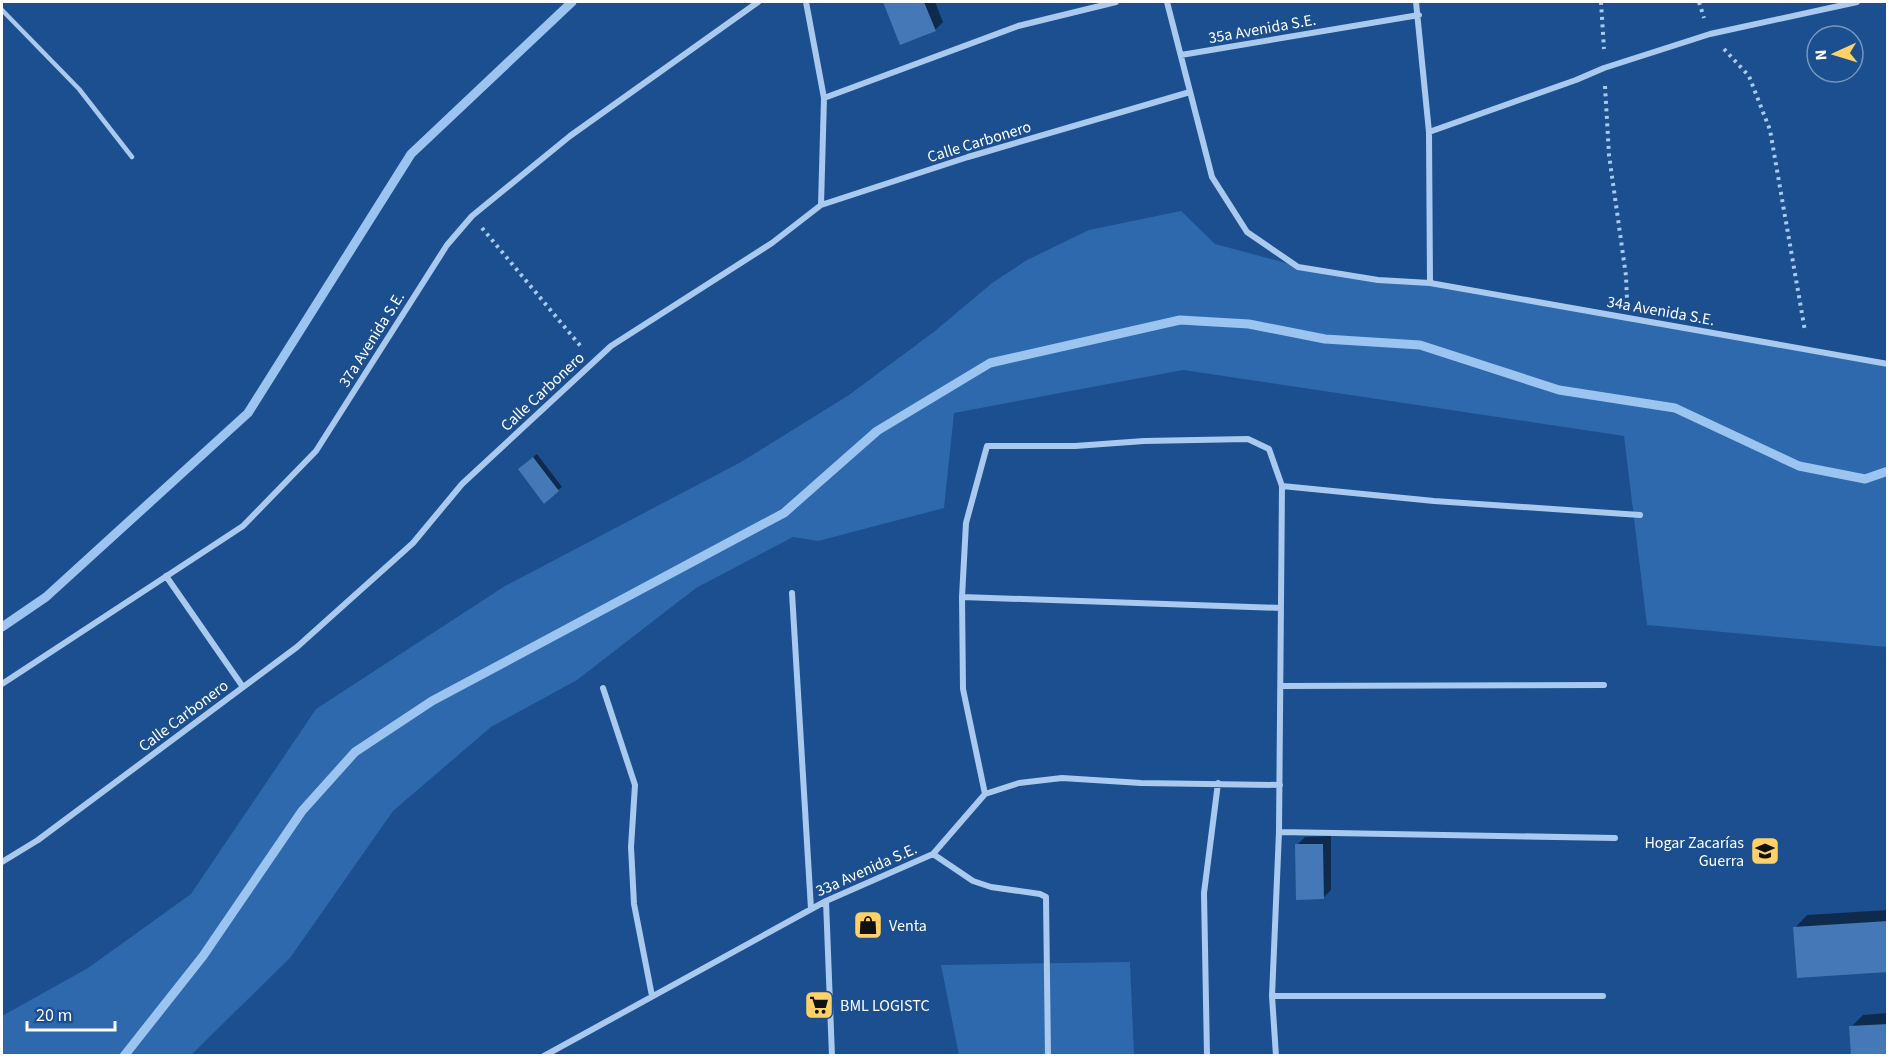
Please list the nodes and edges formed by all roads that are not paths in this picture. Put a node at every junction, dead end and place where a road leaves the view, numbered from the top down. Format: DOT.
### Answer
graph roads {
  1 [pos="758,2"];
  2 [pos="806,2"];
  3 [pos="1116,2"];
  4 [pos="1167,2"];
  5 [pos="1416,2"];
  6 [pos="1849,2"];
  7 [pos="1857,2"];
  8 [pos="2,10"];
  9 [pos="1419,15"];
  10 [pos="1181,55"];
  11 [pos="1190,92"];
  12 [pos="824,98"];
  13 [pos="1429,132"];
  14 [pos="132,157"];
  15 [pos="821,205"];
  16 [pos="1430,283"];
  17 [pos="1887,364"];
  18 [pos="1282,486"];
  19 [pos="1640,515"];
  20 [pos="166,576"];
  21 [pos="792,593"];
  22 [pos="962,597"];
  23 [pos="1281,608"];
  24 [pos="2,684"];
  25 [pos="1604,685"];
  26 [pos="1281,686"];
  27 [pos="243,687"];
  28 [pos="603,688"];
  29 [pos="1218,783"];
  30 [pos="1280,785"];
  31 [pos="985,794"];
  32 [pos="1279,832"];
  33 [pos="1615,838"];
  34 [pos="933,854"];
  35 [pos="2,862"];
  36 [pos="826,901"];
  37 [pos="811,909"];
  38 [pos="652,996"];
  39 [pos="1272,996"];
  40 [pos="1603,996"];
  41 [pos="544,1056"];
  42 [pos="832,1056"];
  43 [pos="1048,1056"];
  44 [pos="1207,1056"];
  45 [pos="1276,1056"];
  1 -- 20 [label="street, 37a Avenida S.E."];
  2 -- 12 [label="street"];
  3 -- 12 [label="street"];
  4 -- 10 [label="street, 34a Avenida S.E."];
  5 -- 9 [label="street"];
  6 -- 7 [label="street"];
  6 -- 13 [label="street"];
  8 -- 14 [label="lane"];
  9 -- 10 [label="street, 35a Avenida S.E."];
  9 -- 13 [label="street"];
  10 -- 11 [label="street, 34a Avenida S.E."];
  11 -- 15 [label="street, Calle Carbonero"];
  11 -- 16 [label="street, 34a Avenida S.E."];
  12 -- 15 [label="street"];
  13 -- 16 [label="street"];
  15 -- 27 [label="street, Calle Carbonero"];
  16 -- 17 [label="street, 34a Avenida S.E."];
  18 -- 19 [label="street"];
  18 -- 22 [label="street"];
  18 -- 23 [label="street"];
  20 -- 24 [label="street, 37a Avenida S.E."];
  20 -- 27 [label="street"];
  21 -- 37 [label="street"];
  22 -- 23 [label="street"];
  22 -- 31 [label="street"];
  23 -- 26 [label="street"];
  25 -- 26 [label="street"];
  26 -- 30 [label="street"];
  27 -- 35 [label="street, Calle Carbonero"];
  28 -- 38 [label="street"];
  29 -- 30 [label="street"];
  29 -- 31 [label="street"];
  29 -- 44 [label="street"];
  30 -- 32 [label="street"];
  31 -- 34 [label="street, 33a Avenida S.E."];
  32 -- 33 [label="street"];
  32 -- 39 [label="street"];
  34 -- 36 [label="street, 33a Avenida S.E."];
  34 -- 43 [label="street"];
  36 -- 37 [label="street, 33a Avenida S.E."];
  36 -- 42 [label="street"];
  37 -- 38 [label="street, 33a Avenida S.E."];
  38 -- 41 [label="street, 33a Avenida S.E."];
  39 -- 40 [label="street"];
  39 -- 45 [label="street"];
}
